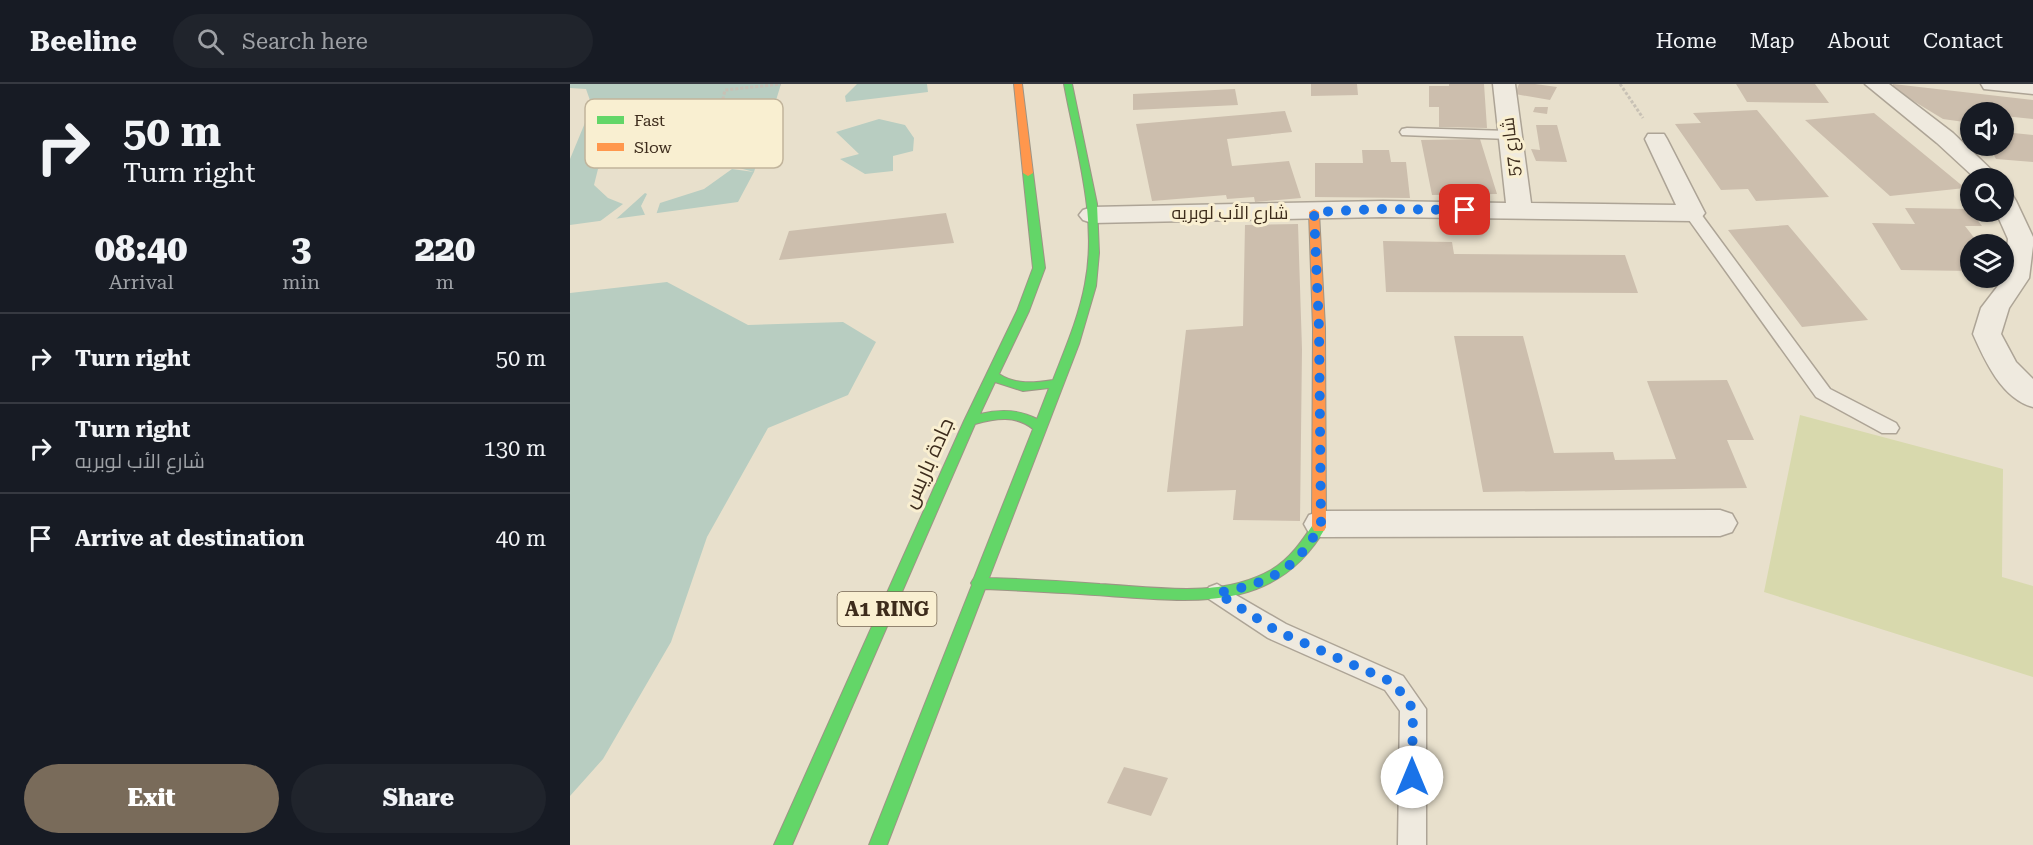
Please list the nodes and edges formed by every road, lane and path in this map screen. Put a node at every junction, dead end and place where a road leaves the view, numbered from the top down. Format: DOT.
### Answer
graph roads {
  1 [pos="781,84"];
  2 [pos="1018,84"];
  3 [pos="1068,84"];
  4 [pos="1504,84"];
  5 [pos="1620,84"];
  6 [pos="1875,84"];
  7 [pos="1992,84"];
  8 [pos="2033,88"];
  9 [pos="723,99"];
  10 [pos="1407,132"];
  11 [pos="1509,135"];
  12 [pos="1656,139"];
  13 [pos="1977,168"];
  14 [pos="1519,211"];
  15 [pos="1314,212"];
  16 [pos="1692,213"];
  17 [pos="1092,215"];
  18 [pos="2013,222"];
  19 [pos="992,375"];
  20 [pos="1058,383"];
  21 [pos="2033,397"];
  22 [pos="970,421"];
  23 [pos="1040,428"];
  24 [pos="1889,428"];
  25 [pos="1720,523"];
  26 [pos="1321,524"];
  27 [pos="978,582"];
  28 [pos="1217,593"];
  29 [pos="783,845"];
  30 [pos="878,845"];
  31 [pos="1412,845"];
  1 -- 9 [label="path"];
  2 -- 19 [label="main road, جادة باريس / A1 RING"];
  3 -- 17 [label="main road, A1 RING"];
  4 -- 11 [label="street, شارع 57"];
  5 -- 12 [label="path"];
  6 -- 13 [label="street"];
  7 -- 8 [label="street"];
  10 -- 11 [label="lane"];
  11 -- 14 [label="street, شارع 57"];
  12 -- 16 [label="street"];
  14 -- 15 [label="street, شارع الأب لوبريه"];
  14 -- 16 [label="street, شارع الأب لوبريه"];
  15 -- 17 [label="street, شارع الأب لوبريه"];
  15 -- 26 [label="main road"];
  16 -- 24 [label="lane"];
  17 -- 20 [label="main road, A1 RING"];
  18 -- 21 [label="street"];
  19 -- 20 [label="main road"];
  19 -- 22 [label="main road, جادة باريس / A1 RING"];
  20 -- 23 [label="main road, A1 RING"];
  22 -- 23 [label="main road"];
  22 -- 29 [label="main road, جادة باريس / A1 RING"];
  23 -- 27 [label="main road, A1 RING"];
  25 -- 26 [label="street"];
  26 -- 28 [label="main road"];
  27 -- 28 [label="main road"];
  27 -- 30 [label="main road, A1 RING"];
  28 -- 31 [label="lane"];
}
